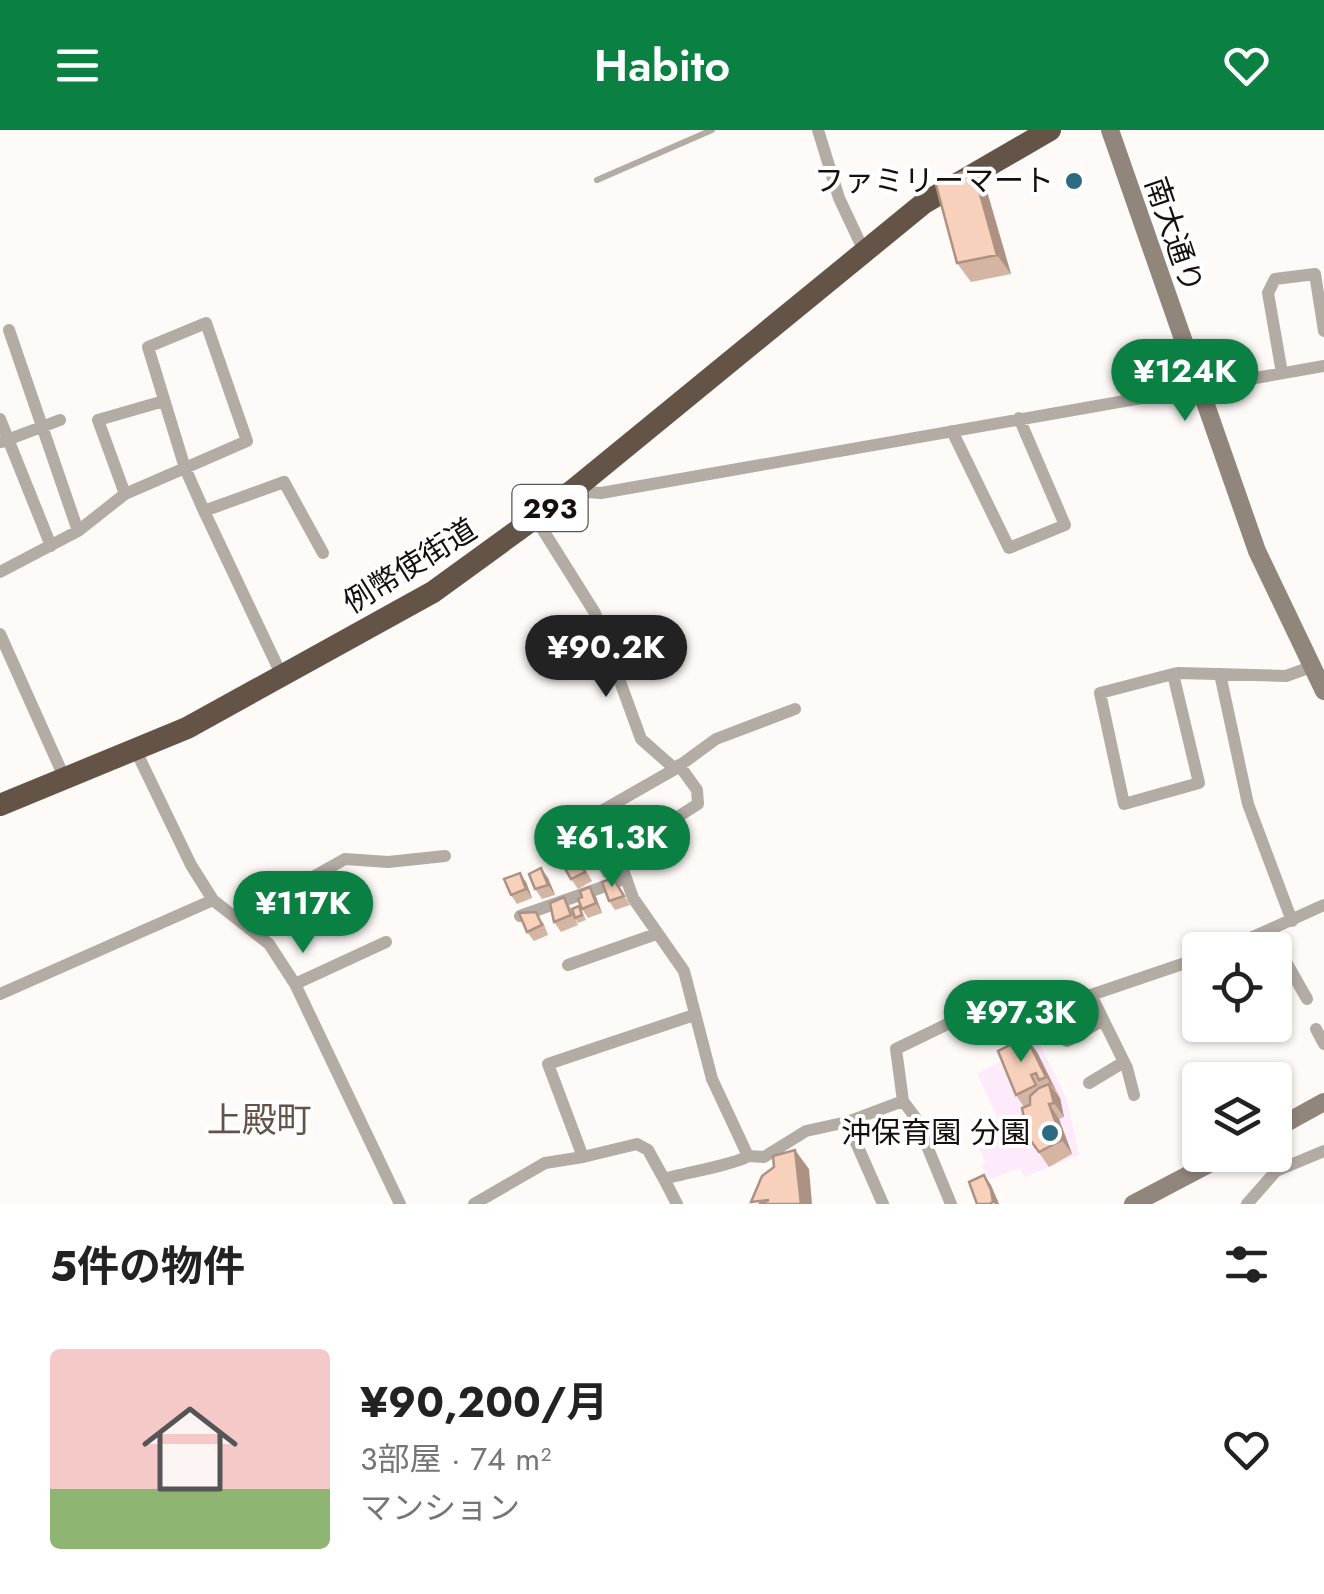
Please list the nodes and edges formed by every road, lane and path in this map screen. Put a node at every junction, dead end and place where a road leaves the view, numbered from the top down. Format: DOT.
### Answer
graph roads {
  1 [pos="712,130"];
  2 [pos="818,130"];
  3 [pos="1050,130"];
  4 [pos="1110,130"];
  5 [pos="597,180"];
  6 [pos="864,249"];
  7 [pos="8,330"];
  8 [pos="1324,331"];
  9 [pos="1324,366"];
  10 [pos="1282,373"];
  11 [pos="1197,386"];
  12 [pos="164,401"];
  13 [pos="1018,418"];
  14 [pos="0,419"];
  15 [pos="60,420"];
  16 [pos="43,426"];
  17 [pos="952,430"];
  18 [pos="4,441"];
  19 [pos="185,468"];
  20 [pos="572,491"];
  21 [pos="124,494"];
  22 [pos="204,512"];
  23 [pos="536,519"];
  24 [pos="78,532"];
  25 [pos="50,546"];
  26 [pos="323,554"];
  27 [pos="0,572"];
  28 [pos="0,634"];
  29 [pos="1311,667"];
  30 [pos="1173,674"];
  31 [pos="1220,674"];
  32 [pos="283,678"];
  33 [pos="1324,691"];
  34 [pos="796,710"];
  35 [pos="136,752"];
  36 [pos="677,767"];
  37 [pos="65,779"];
  38 [pos="0,805"];
  39 [pos="541,838"];
  40 [pos="445,856"];
  41 [pos="624,879"];
  42 [pos="213,900"];
  43 [pos="1324,905"];
  44 [pos="520,916"];
  45 [pos="1292,920"];
  46 [pos="249,925"];
  47 [pos="1268,932"];
  48 [pos="656,934"];
  49 [pos="386,942"];
  50 [pos="1182,964"];
  51 [pos="568,965"];
  52 [pos="1292,973"];
  53 [pos="295,984"];
  54 [pos="0,994"];
  55 [pos="1091,995"];
  56 [pos="1307,999"];
  57 [pos="694,1015"];
  58 [pos="1104,1020"];
  59 [pos="1316,1029"];
  60 [pos="1066,1042"];
  61 [pos="1324,1044"];
  62 [pos="1124,1062"];
  63 [pos="1089,1083"];
  64 [pos="1134,1095"];
  65 [pos="903,1101"];
  66 [pos="1324,1102"];
  67 [pos="1292,1120"];
  68 [pos="847,1122"];
  69 [pos="1324,1151"];
  70 [pos="748,1156"];
  71 [pos="583,1157"];
  72 [pos="1194,1172"];
  73 [pos="664,1180"];
  74 [pos="400,1204"];
  75 [pos="474,1204"];
  76 [pos="677,1204"];
  77 [pos="883,1204"];
  78 [pos="951,1204"];
  79 [pos="1133,1204"];
  80 [pos="1247,1204"];
  1 -- 5 [label="lane"];
  2 -- 6 [label="street"];
  3 -- 6 [label="highway, 例幣使街道 / 293"];
  4 -- 11 [label="street, 南大通り"];
  6 -- 20 [label="highway, 例幣使街道 / 293"];
  7 -- 16 [label="street"];
  8 -- 10 [label="street"];
  9 -- 10 [label="street"];
  10 -- 11 [label="street"];
  11 -- 13 [label="street"];
  11 -- 29 [label="street, 南大通り"];
  12 -- 19 [label="street"];
  12 -- 19 [label="street"];
  12 -- 21 [label="street"];
  13 -- 17 [label="street"];
  13 -- 17 [label="street"];
  14 -- 18 [label="street"];
  15 -- 16 [label="street"];
  16 -- 18 [label="street"];
  16 -- 24 [label="street"];
  17 -- 20 [label="street"];
  18 -- 25 [label="street"];
  19 -- 21 [label="street"];
  19 -- 22 [label="street"];
  20 -- 23 [label="highway, 例幣使街道 / 293"];
  21 -- 24 [label="street"];
  22 -- 26 [label="street"];
  22 -- 32 [label="street"];
  23 -- 32 [label="highway, 例幣使街道 / 293"];
  23 -- 36 [label="street"];
  24 -- 25 [label="street"];
  25 -- 27 [label="street"];
  28 -- 37 [label="street"];
  29 -- 31 [label="street"];
  29 -- 33 [label="street, 南大通り"];
  30 -- 30 [label="street"];
  30 -- 31 [label="street"];
  31 -- 45 [label="street"];
  32 -- 35 [label="highway, 例幣使街道 / 293"];
  34 -- 36 [label="street"];
  35 -- 37 [label="highway, 例幣使街道 / 293"];
  35 -- 42 [label="street"];
  36 -- 39 [label="street"];
  36 -- 41 [label="street"];
  37 -- 38 [label="highway, 例幣使街道 / 293"];
  40 -- 46 [label="street"];
  41 -- 44 [label="street"];
  41 -- 48 [label="street"];
  42 -- 46 [label="street"];
  42 -- 54 [label="street"];
  43 -- 45 [label="street"];
  45 -- 47 [label="street"];
  46 -- 53 [label="street"];
  48 -- 51 [label="street"];
  48 -- 57 [label="street"];
  49 -- 53 [label="street"];
  50 -- 55 [label="street"];
  52 -- 56 [label="street"];
  53 -- 74 [label="street"];
  55 -- 58 [label="street"];
  55 -- 65 [label="street"];
  57 -- 70 [label="street"];
  57 -- 71 [label="street"];
  58 -- 60 [label="street"];
  58 -- 62 [label="street"];
  59 -- 61 [label="street"];
  62 -- 63 [label="street"];
  62 -- 64 [label="street"];
  65 -- 68 [label="street"];
  65 -- 78 [label="street"];
  66 -- 67 [label="street"];
  68 -- 70 [label="street"];
  68 -- 77 [label="street"];
  69 -- 80 [label="street"];
  70 -- 73 [label="street"];
  71 -- 73 [label="street"];
  71 -- 75 [label="street"];
  72 -- 79 [label="street"];
  73 -- 76 [label="street"];
}
